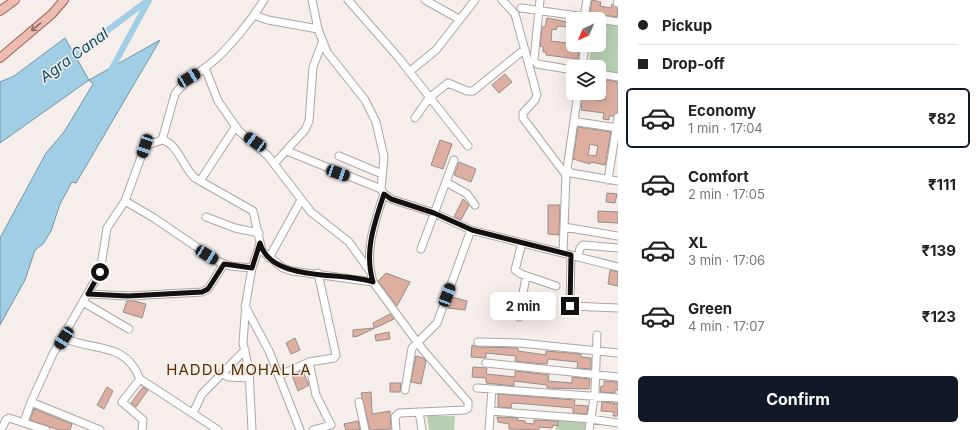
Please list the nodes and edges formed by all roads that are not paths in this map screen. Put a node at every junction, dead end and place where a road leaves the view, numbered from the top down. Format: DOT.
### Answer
graph roads {
  1 [pos="15,0"];
  2 [pos="64,0"];
  3 [pos="264,0"];
  4 [pos="312,0"];
  5 [pos="348,0"];
  6 [pos="425,0"];
  7 [pos="476,0"];
  8 [pos="502,0"];
  9 [pos="540,0"];
  10 [pos="587,0"];
  11 [pos="521,8"];
  12 [pos="0,11"];
  13 [pos="538,11"];
  14 [pos="587,12"];
  15 [pos="254,15"];
  16 [pos="566,15"];
  17 [pos="459,19"];
  18 [pos="606,20"];
  19 [pos="618,22"];
  20 [pos="318,29"];
  21 [pos="322,43"];
  22 [pos="525,49"];
  23 [pos="0,58"];
  24 [pos="205,68"];
  25 [pos="566,69"];
  26 [pos="410,72"];
  27 [pos="606,75"];
  28 [pos="618,77"];
  29 [pos="429,98"];
  30 [pos="577,100"];
  31 [pos="618,117"];
  32 [pos="415,118"];
  33 [pos="578,122"];
  34 [pos="236,126"];
  35 [pos="617,128"];
  36 [pos="162,140"];
  37 [pos="468,146"];
  38 [pos="287,151"];
  39 [pos="339,156"];
  40 [pos="454,160"];
  41 [pos="274,164"];
  42 [pos="382,174"];
  43 [pos="608,180"];
  44 [pos="200,181"];
  45 [pos="618,181"];
  46 [pos="446,182"];
  47 [pos="382,192"];
  48 [pos="301,200"];
  49 [pos="125,201"];
  50 [pos="475,205"];
  51 [pos="434,213"];
  52 [pos="206,217"];
  53 [pos="564,228"];
  54 [pos="472,230"];
  55 [pos="259,233"];
  56 [pos="618,236"];
  57 [pos="260,243"];
  58 [pos="522,243"];
  59 [pos="618,248"];
  60 [pos="421,249"];
  61 [pos="563,253"];
  62 [pos="575,256"];
  63 [pos="269,258"];
  64 [pos="224,264"];
  65 [pos="618,267"];
  66 [pos="252,268"];
  67 [pos="369,270"];
  68 [pos="318,273"];
  69 [pos="526,276"];
  70 [pos="373,282"];
  71 [pos="556,286"];
  72 [pos="88,294"];
  73 [pos="83,302"];
  74 [pos="245,306"];
  75 [pos="618,308"];
  76 [pos="519,317"];
  77 [pos="129,329"];
  78 [pos="597,335"];
  79 [pos="64,338"];
  80 [pos="478,342"];
  81 [pos="418,343"];
  82 [pos="245,350"];
  83 [pos="596,351"];
  84 [pos="618,352"];
  85 [pos="309,362"];
  86 [pos="486,363"];
  87 [pos="222,373"];
  88 [pos="280,375"];
  89 [pos="595,375"];
  90 [pos="618,377"];
  91 [pos="249,378"];
  92 [pos="140,379"];
  93 [pos="477,388"];
  94 [pos="492,389"];
  95 [pos="405,390"];
  96 [pos="594,397"];
  97 [pos="618,398"];
  98 [pos="31,402"];
  99 [pos="359,402"];
  100 [pos="490,411"];
  101 [pos="419,412"];
  102 [pos="193,413"];
  103 [pos="591,419"];
  104 [pos="24,422"];
  105 [pos="618,423"];
  106 [pos="1,430"];
  107 [pos="46,430"];
  108 [pos="100,430"];
  109 [pos="142,430"];
  110 [pos="218,430"];
  111 [pos="252,430"];
  112 [pos="300,430"];
  113 [pos="313,430"];
  114 [pos="365,430"];
  115 [pos="396,430"];
  116 [pos="422,430"];
  117 [pos="489,430"];
  118 [pos="589,430"];
  1 -- 12 [label="main road"];
  2 -- 23 [label="main road, one-way"];
  3 -- 15 [label="street"];
  4 -- 20 [label="street"];
  5 -- 26 [label="street"];
  6 -- 17 [label="street"];
  7 -- 17 [label="street"];
  8 -- 22 [label="street"];
  9 -- 13 [label="street"];
  10 -- 14 [label="street"];
  11 -- 13 [label="street"];
  13 -- 16 [label="street"];
  13 -- 25 [label="street"];
  15 -- 20 [label="street"];
  15 -- 24 [label="street"];
  17 -- 26 [label="street"];
  18 -- 19 [label="street"];
  20 -- 21 [label="street"];
  21 -- 38 [label="street"];
  21 -- 42 [label="street"];
  22 -- 29 [label="street"];
  22 -- 53 [label="street"];
  24 -- 34 [label="street"];
  24 -- 36 [label="street"];
  26 -- 29 [label="street"];
  27 -- 28 [label="street"];
  29 -- 32 [label="street"];
  29 -- 37 [label="street"];
  30 -- 43 [label="street"];
  31 -- 35 [label="street"];
  33 -- 35 [label="street"];
  34 -- 41 [label="street"];
  34 -- 44 [label="street"];
  35 -- 43 [label="street"];
  36 -- 44 [label="street"];
  36 -- 49 [label="street"];
  38 -- 41 [label="street"];
  38 -- 47 [label="street"];
  39 -- 42 [label="street"];
  40 -- 46 [label="street"];
  41 -- 48 [label="street"];
  42 -- 47 [label="street"];
  43 -- 45 [label="street"];
  44 -- 55 [label="street"];
  46 -- 50 [label="street"];
  46 -- 51 [label="street"];
  47 -- 51 [label="street"];
  47 -- 67 [label="street"];
  48 -- 63 [label="street"];
  48 -- 67 [label="street"];
  49 -- 64 [label="street"];
  49 -- 72 [label="street"];
  51 -- 54 [label="street"];
  51 -- 60 [label="street"];
  52 -- 55 [label="street"];
  53 -- 56 [label="street"];
  53 -- 61 [label="street"];
  54 -- 58 [label="street"];
  54 -- 81 [label="street"];
  55 -- 57 [label="street"];
  57 -- 63 [label="street"];
  57 -- 66 [label="street"];
  58 -- 61 [label="street"];
  58 -- 69 [label="street"];
  59 -- 62 [label="street"];
  61 -- 62 [label="street"];
  62 -- 65 [label="street"];
  62 -- 75 [label="street"];
  63 -- 68 [label="street"];
  64 -- 66 [label="street"];
  64 -- 72 [label="street"];
  66 -- 74 [label="street"];
  67 -- 70 [label="street"];
  68 -- 70 [label="street"];
  68 -- 85 [label="street"];
  69 -- 71 [label="street"];
  69 -- 76 [label="street"];
  70 -- 81 [label="street"];
  72 -- 73 [label="street"];
  73 -- 77 [label="street"];
  73 -- 79 [label="street"];
  74 -- 82 [label="street"];
  74 -- 88 [label="street"];
  78 -- 83 [label="street"];
  79 -- 92 [label="street"];
  79 -- 98 [label="street"];
  80 -- 83 [label="street"];
  81 -- 95 [label="street"];
  81 -- 101 [label="street"];
  82 -- 87 [label="street"];
  82 -- 91 [label="street"];
  83 -- 84 [label="street"];
  83 -- 89 [label="street"];
  85 -- 88 [label="street"];
  85 -- 113 [label="street"];
  86 -- 89 [label="street"];
  87 -- 91 [label="street"];
  87 -- 102 [label="street"];
  88 -- 112 [label="street"];
  89 -- 90 [label="street"];
  89 -- 96 [label="street"];
  91 -- 111 [label="street"];
  92 -- 102 [label="street"];
  92 -- 109 [label="street"];
  93 -- 94 [label="street"];
  94 -- 96 [label="street"];
  94 -- 100 [label="street"];
  96 -- 97 [label="street"];
  96 -- 103 [label="street"];
  98 -- 104 [label="street"];
  98 -- 108 [label="street"];
  99 -- 114 [label="street"];
  100 -- 103 [label="street"];
  100 -- 117 [label="street"];
  101 -- 115 [label="street"];
  101 -- 116 [label="street"];
  102 -- 110 [label="street"];
  103 -- 105 [label="street"];
  103 -- 118 [label="street"];
  104 -- 106 [label="street"];
  104 -- 107 [label="street"];
}
